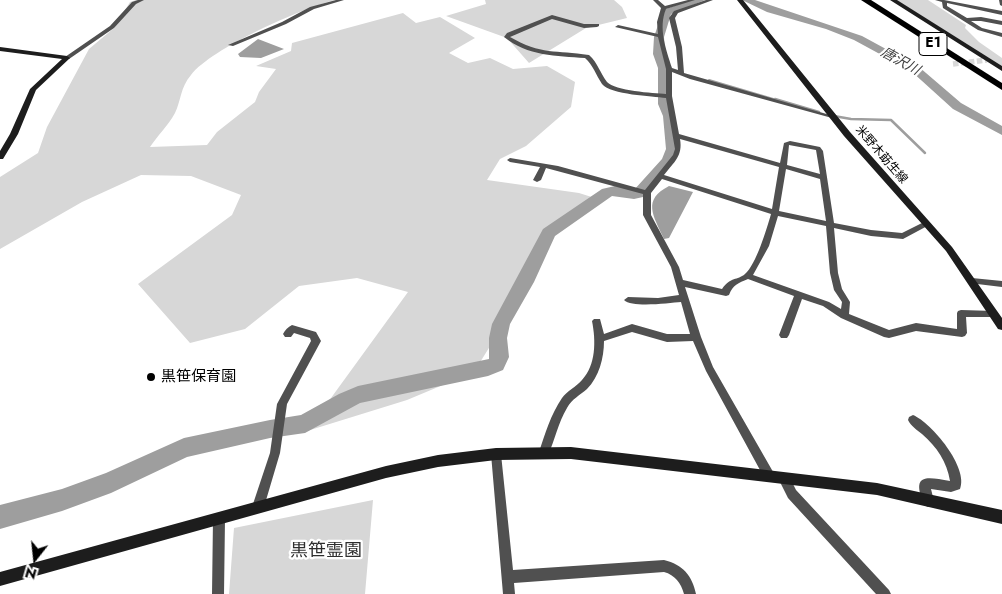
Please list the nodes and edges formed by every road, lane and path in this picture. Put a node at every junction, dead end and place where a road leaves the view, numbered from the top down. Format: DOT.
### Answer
graph roads {
  1 [pos="142,0"];
  2 [pos="342,0"];
  3 [pos="655,0"];
  4 [pos="693,0"];
  5 [pos="711,0"];
  6 [pos="740,0"];
  7 [pos="865,0"];
  8 [pos="877,0"];
  9 [pos="893,0"];
  10 [pos="937,0"];
  11 [pos="1001,0"];
  12 [pos="944,2"];
  13 [pos="982,2"];
  14 [pos="1002,5"];
  15 [pos="664,8"];
  16 [pos="982,9"];
  17 [pos="1002,13"];
  18 [pos="966,20"];
  19 [pos="1002,23"];
  20 [pos="597,25"];
  21 [pos="618,27"];
  22 [pos="1002,35"];
  23 [pos="661,36"];
  24 [pos="232,45"];
  25 [pos="0,49"];
  26 [pos="67,58"];
  27 [pos="1002,69"];
  28 [pos="669,70"];
  29 [pos="681,74"];
  30 [pos="1002,77"];
  31 [pos="1002,87"];
  32 [pos="669,96"];
  33 [pos="834,117"];
  34 [pos="677,136"];
  35 [pos="0,156"];
  36 [pos="510,160"];
  37 [pos="544,166"];
  38 [pos="783,166"];
  39 [pos="660,176"];
  40 [pos="824,178"];
  41 [pos="537,180"];
  42 [pos="647,193"];
  43 [pos="775,213"];
  44 [pos="927,224"];
  45 [pos="830,225"];
  46 [pos="748,276"];
  47 [pos="972,281"];
  48 [pos="680,282"];
  49 [pos="1002,284"];
  50 [pos="799,294"];
  51 [pos="684,298"];
  52 [pos="628,300"];
  53 [pos="994,314"];
  54 [pos="844,316"];
  55 [pos="597,321"];
  56 [pos="1002,326"];
  57 [pos="288,334"];
  58 [pos="784,335"];
  59 [pos="696,337"];
  60 [pos="600,339"];
  61 [pos="913,420"];
  62 [pos="544,452"];
  63 [pos="496,454"];
  64 [pos="770,477"];
  65 [pos="784,478"];
  66 [pos="928,501"];
  67 [pos="258,507"];
  68 [pos="1002,517"];
  69 [pos="219,519"];
  70 [pos="507,577"];
  71 [pos="0,580"];
  72 [pos="218,594"];
  73 [pos="509,594"];
  74 [pos="690,594"];
  75 [pos="885,594"];
  1 -- 26 [label="street"];
  2 -- 24 [label="street"];
  3 -- 15 [label="street"];
  4 -- 15 [label="street"];
  5 -- 29 [label="street"];
  6 -- 33 [label="street, 米野木莇生線"];
  7 -- 31 [label="highway, E1"];
  8 -- 30 [label="highway, E1"];
  9 -- 27 [label="street"];
  10 -- 12 [label="street"];
  11 -- 14 [label="street"];
  12 -- 16 [label="street"];
  12 -- 18 [label="street"];
  13 -- 16 [label="street"];
  15 -- 23 [label="street"];
  16 -- 17 [label="street"];
  18 -- 19 [label="street"];
  18 -- 22 [label="street"];
  20 -- 32 [label="street"];
  21 -- 23 [label="street"];
  23 -- 28 [label="street"];
  25 -- 26 [label="street"];
  26 -- 35 [label="street"];
  28 -- 29 [label="street"];
  28 -- 32 [label="street"];
  29 -- 33 [label="street"];
  32 -- 34 [label="street"];
  33 -- 44 [label="street, 米野木莇生線"];
  34 -- 38 [label="street"];
  34 -- 39 [label="street"];
  36 -- 37 [label="street"];
  37 -- 41 [label="street"];
  37 -- 42 [label="street"];
  38 -- 40 [label="street"];
  38 -- 40 [label="street"];
  38 -- 43 [label="street"];
  39 -- 42 [label="street"];
  39 -- 43 [label="street"];
  40 -- 45 [label="street"];
  42 -- 48 [label="street"];
  43 -- 45 [label="street"];
  43 -- 46 [label="street"];
  44 -- 45 [label="street"];
  44 -- 47 [label="street, 米野木莇生線"];
  45 -- 54 [label="street"];
  46 -- 48 [label="street"];
  46 -- 50 [label="street"];
  47 -- 49 [label="street"];
  47 -- 53 [label="street, 米野木莇生線"];
  48 -- 51 [label="street"];
  50 -- 54 [label="street"];
  50 -- 58 [label="street"];
  51 -- 52 [label="street"];
  51 -- 59 [label="street"];
  53 -- 54 [label="street"];
  53 -- 56 [label="street, 米野木莇生線"];
  55 -- 60 [label="street"];
  57 -- 67 [label="street"];
  59 -- 60 [label="street"];
  59 -- 64 [label="street"];
  60 -- 62 [label="street"];
  61 -- 66 [label="street"];
  62 -- 63 [label="street"];
  62 -- 64 [label="street"];
  63 -- 67 [label="street"];
  63 -- 70 [label="street"];
  64 -- 65 [label="street"];
  65 -- 66 [label="street"];
  65 -- 75 [label="street"];
  66 -- 68 [label="street"];
  67 -- 69 [label="street"];
  69 -- 71 [label="street"];
  69 -- 72 [label="street"];
  70 -- 73 [label="street"];
  70 -- 74 [label="street"];
}
